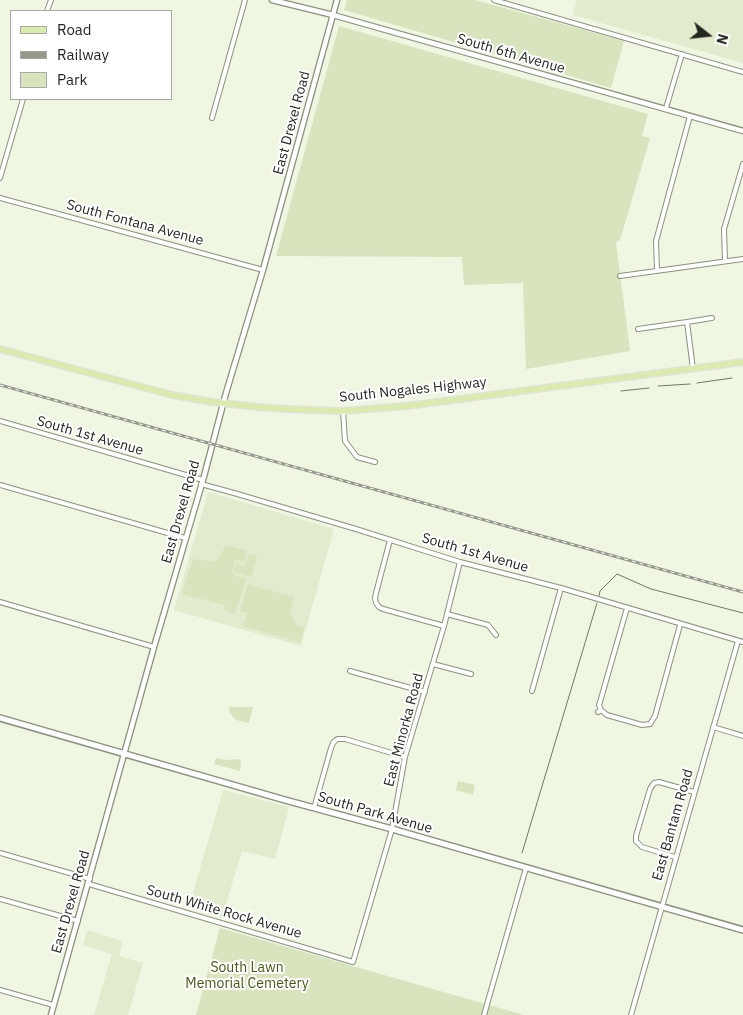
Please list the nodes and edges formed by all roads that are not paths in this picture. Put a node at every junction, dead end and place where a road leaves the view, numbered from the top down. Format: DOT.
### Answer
graph roads {
  1 [pos="245,0"];
  2 [pos="272,0"];
  3 [pos="337,0"];
  4 [pos="494,0"];
  5 [pos="333,15"];
  6 [pos="682,54"];
  7 [pos="743,72"];
  8 [pos="23,100"];
  9 [pos="666,108"];
  10 [pos="690,116"];
  11 [pos="212,118"];
  12 [pos="743,131"];
  13 [pos="743,164"];
  14 [pos="0,178"];
  15 [pos="0,198"];
  16 [pos="743,259"];
  17 [pos="726,261"];
  18 [pos="263,270"];
  19 [pos="657,270"];
  20 [pos="620,276"];
  21 [pos="712,318"];
  22 [pos="688,322"];
  23 [pos="638,330"];
  24 [pos="0,349"];
  25 [pos="743,362"];
  26 [pos="693,369"];
  27 [pos="223,402"];
  28 [pos="343,412"];
  29 [pos="0,421"];
  30 [pos="375,462"];
  31 [pos="202,482"];
  32 [pos="0,485"];
  33 [pos="185,538"];
  34 [pos="390,540"];
  35 [pos="460,562"];
  36 [pos="561,588"];
  37 [pos="0,602"];
  38 [pos="626,608"];
  39 [pos="448,614"];
  40 [pos="680,624"];
  41 [pos="444,626"];
  42 [pos="496,635"];
  43 [pos="741,642"];
  44 [pos="154,647"];
  45 [pos="433,664"];
  46 [pos="350,671"];
  47 [pos="471,674"];
  48 [pos="532,691"];
  49 [pos="425,692"];
  50 [pos="0,718"];
  51 [pos="713,727"];
  52 [pos="334,735"];
  53 [pos="743,736"];
  54 [pos="337,739"];
  55 [pos="125,754"];
  56 [pos="406,757"];
  57 [pos="694,792"];
  58 [pos="314,808"];
  59 [pos="392,829"];
  60 [pos="0,853"];
  61 [pos="675,857"];
  62 [pos="526,868"];
  63 [pos="89,881"];
  64 [pos="0,899"];
  65 [pos="661,907"];
  66 [pos="78,921"];
  67 [pos="743,930"];
  68 [pos="353,962"];
  69 [pos="0,990"];
  70 [pos="53,1005"];
  71 [pos="51,1015"];
  72 [pos="484,1015"];
  73 [pos="631,1015"];
  1 -- 11 [label="street"];
  2 -- 5 [label="street, South 6th Avenue"];
  3 -- 5 [label="street, East Drexel Road"];
  4 -- 6 [label="street"];
  5 -- 9 [label="street, South 6th Avenue"];
  5 -- 18 [label="street, East Drexel Road"];
  6 -- 7 [label="street"];
  6 -- 9 [label="street"];
  8 -- 14 [label="street"];
  9 -- 10 [label="street, South 6th Avenue"];
  10 -- 12 [label="street, South 6th Avenue"];
  10 -- 19 [label="street"];
  13 -- 17 [label="street"];
  15 -- 18 [label="street, South Fontana Avenue"];
  16 -- 17 [label="street"];
  17 -- 19 [label="street"];
  18 -- 27 [label="street, East Drexel Road"];
  19 -- 20 [label="street"];
  21 -- 22 [label="street"];
  22 -- 23 [label="street"];
  22 -- 26 [label="street"];
  24 -- 27 [label="main road, South Nogales Highway"];
  25 -- 26 [label="main road, South Nogales Highway"];
  26 -- 28 [label="main road, South Nogales Highway"];
  27 -- 28 [label="main road, South Nogales Highway"];
  27 -- 31 [label="street, East Drexel Road"];
  28 -- 30 [label="street"];
  29 -- 31 [label="street, South 1st Avenue"];
  31 -- 33 [label="street, East Drexel Road"];
  31 -- 34 [label="street, South 1st Avenue"];
  32 -- 33 [label="street"];
  33 -- 44 [label="street, East Drexel Road"];
  34 -- 35 [label="street, South 1st Avenue"];
  34 -- 41 [label="street"];
  35 -- 36 [label="street, South 1st Avenue"];
  35 -- 39 [label="street, East Minorka Road"];
  36 -- 38 [label="street, South 1st Avenue"];
  36 -- 48 [label="street"];
  37 -- 44 [label="street"];
  38 -- 40 [label="street, South 1st Avenue"];
  38 -- 40 [label="street"];
  39 -- 41 [label="street, East Minorka Road"];
  39 -- 42 [label="street"];
  40 -- 43 [label="street, South 1st Avenue"];
  41 -- 45 [label="street, East Minorka Road"];
  43 -- 51 [label="street, East Bantam Road"];
  44 -- 55 [label="street, East Drexel Road"];
  45 -- 47 [label="street"];
  45 -- 49 [label="street, East Minorka Road"];
  46 -- 49 [label="street"];
  49 -- 56 [label="street, East Minorka Road"];
  50 -- 55 [label="main road, South Park Avenue"];
  51 -- 53 [label="street"];
  51 -- 57 [label="street, East Bantam Road"];
  52 -- 54 [label="street"];
  54 -- 56 [label="street"];
  54 -- 58 [label="street"];
  55 -- 58 [label="main road, South Park Avenue"];
  55 -- 63 [label="street, East Drexel Road"];
  56 -- 59 [label="street, East Minorka Road"];
  57 -- 61 [label="street, East Bantam Road"];
  57 -- 61 [label="street"];
  58 -- 59 [label="main road, South Park Avenue"];
  59 -- 62 [label="main road, South Park Avenue"];
  59 -- 68 [label="street, East Minorka Road"];
  60 -- 63 [label="street, South White Rock Avenue"];
  61 -- 65 [label="street, East Bantam Road"];
  62 -- 65 [label="main road, South Park Avenue"];
  62 -- 72 [label="street"];
  63 -- 66 [label="street, East Drexel Road"];
  63 -- 68 [label="street, South White Rock Avenue"];
  64 -- 66 [label="street"];
  65 -- 67 [label="main road, South Park Avenue"];
  65 -- 73 [label="street, East Bantam Road"];
  66 -- 70 [label="street, East Drexel Road"];
  69 -- 70 [label="street"];
  70 -- 71 [label="street, East Drexel Road"];
}
